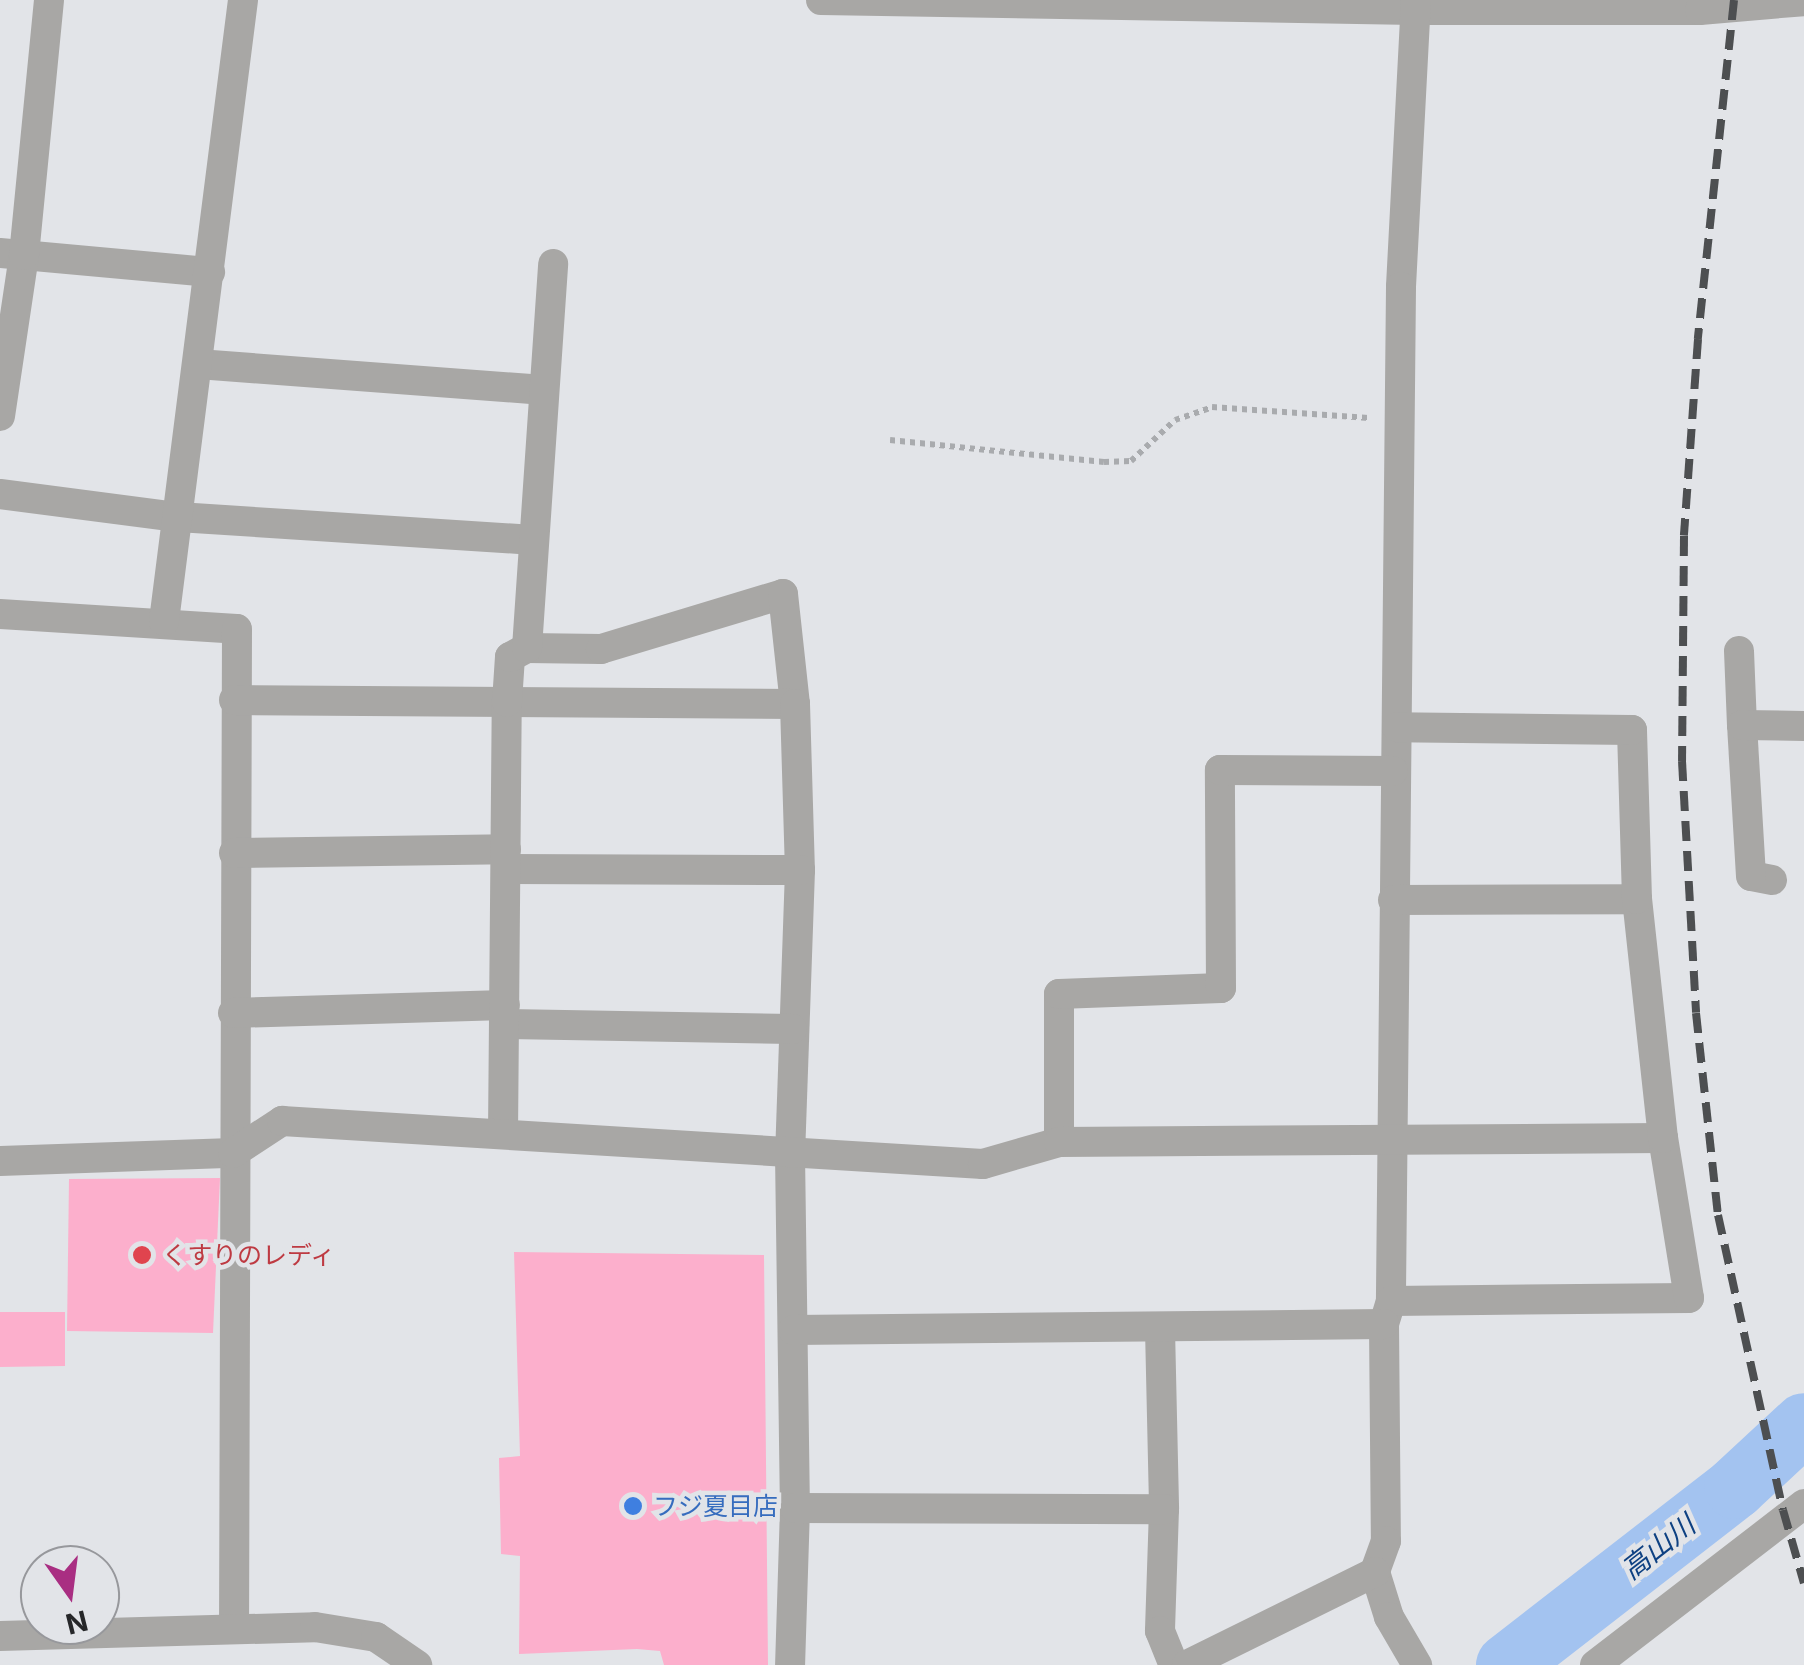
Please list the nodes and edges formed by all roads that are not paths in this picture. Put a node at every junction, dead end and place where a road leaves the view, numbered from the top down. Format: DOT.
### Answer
graph roads {
  1 [pos="49,0"];
  2 [pos="243,0"];
  3 [pos="821,0"];
  4 [pos="1787,1"];
  5 [pos="1804,1"];
  6 [pos="1416,5"];
  7 [pos="12,254"];
  8 [pos="553,264"];
  9 [pos="210,272"];
  10 [pos="198,364"];
  11 [pos="544,390"];
  12 [pos="0,416"];
  13 [pos="0,494"];
  14 [pos="178,517"];
  15 [pos="533,540"];
  16 [pos="0,614"];
  17 [pos="164,621"];
  18 [pos="527,648"];
  19 [pos="1739,651"];
  20 [pos="234,700"];
  21 [pos="507,702"];
  22 [pos="796,704"];
  23 [pos="1742,725"];
  24 [pos="1804,726"];
  25 [pos="1396,727"];
  26 [pos="1394,771"];
  27 [pos="234,853"];
  28 [pos="506,859"];
  29 [pos="800,870"];
  30 [pos="1772,880"];
  31 [pos="1637,899"];
  32 [pos="1393,900"];
  33 [pos="234,1013"];
  34 [pos="504,1014"];
  35 [pos="792,1029"];
  36 [pos="503,1134"];
  37 [pos="1392,1138"];
  38 [pos="1663,1138"];
  39 [pos="1059,1142"];
  40 [pos="233,1153"];
  41 [pos="790,1154"];
  42 [pos="0,1161"];
  43 [pos="1388,1312"];
  44 [pos="793,1330"];
  45 [pos="1160,1330"];
  46 [pos="1804,1504"];
  47 [pos="795,1508"];
  48 [pos="1164,1509"];
  49 [pos="1375,1572"];
  50 [pos="234,1629"];
  51 [pos="0,1636"];
  52 [pos="1413,1664"];
  53 [pos="416,1665"];
  54 [pos="790,1665"];
  55 [pos="1174,1665"];
  56 [pos="1187,1665"];
  57 [pos="1595,1665"];
  1 -- 7 [label="street"];
  2 -- 9 [label="street"];
  3 -- 6 [label="street"];
  4 -- 5 [label="street"];
  4 -- 6 [label="street"];
  6 -- 25 [label="street"];
  7 -- 9 [label="street"];
  7 -- 12 [label="street"];
  8 -- 11 [label="street"];
  9 -- 10 [label="street"];
  10 -- 11 [label="street"];
  10 -- 14 [label="street"];
  11 -- 15 [label="street"];
  13 -- 14 [label="street"];
  14 -- 15 [label="street"];
  14 -- 17 [label="street"];
  15 -- 18 [label="street"];
  16 -- 17 [label="street"];
  17 -- 20 [label="street"];
  18 -- 21 [label="street"];
  18 -- 22 [label="street"];
  19 -- 23 [label="street"];
  20 -- 21 [label="street"];
  20 -- 27 [label="street"];
  21 -- 22 [label="street"];
  21 -- 28 [label="street"];
  22 -- 29 [label="street"];
  23 -- 24 [label="street"];
  23 -- 30 [label="street"];
  25 -- 26 [label="street"];
  25 -- 31 [label="street"];
  26 -- 32 [label="street"];
  26 -- 39 [label="street"];
  27 -- 28 [label="street"];
  27 -- 33 [label="street"];
  28 -- 29 [label="street"];
  28 -- 34 [label="street"];
  29 -- 35 [label="street"];
  31 -- 32 [label="street"];
  31 -- 38 [label="street"];
  32 -- 37 [label="street"];
  33 -- 34 [label="street"];
  33 -- 40 [label="street"];
  34 -- 35 [label="street"];
  34 -- 36 [label="street"];
  35 -- 41 [label="street"];
  36 -- 40 [label="street"];
  36 -- 41 [label="street"];
  37 -- 38 [label="street"];
  37 -- 39 [label="street"];
  37 -- 43 [label="street"];
  38 -- 43 [label="street"];
  39 -- 41 [label="street"];
  40 -- 42 [label="street"];
  40 -- 50 [label="street"];
  41 -- 44 [label="street"];
  43 -- 45 [label="street"];
  43 -- 49 [label="street"];
  44 -- 45 [label="street"];
  44 -- 47 [label="street"];
  45 -- 48 [label="street"];
  46 -- 57 [label="street"];
  47 -- 48 [label="street"];
  47 -- 54 [label="street"];
  48 -- 55 [label="street"];
  49 -- 52 [label="street"];
  49 -- 56 [label="street"];
  50 -- 51 [label="street"];
  50 -- 53 [label="street"];
}
